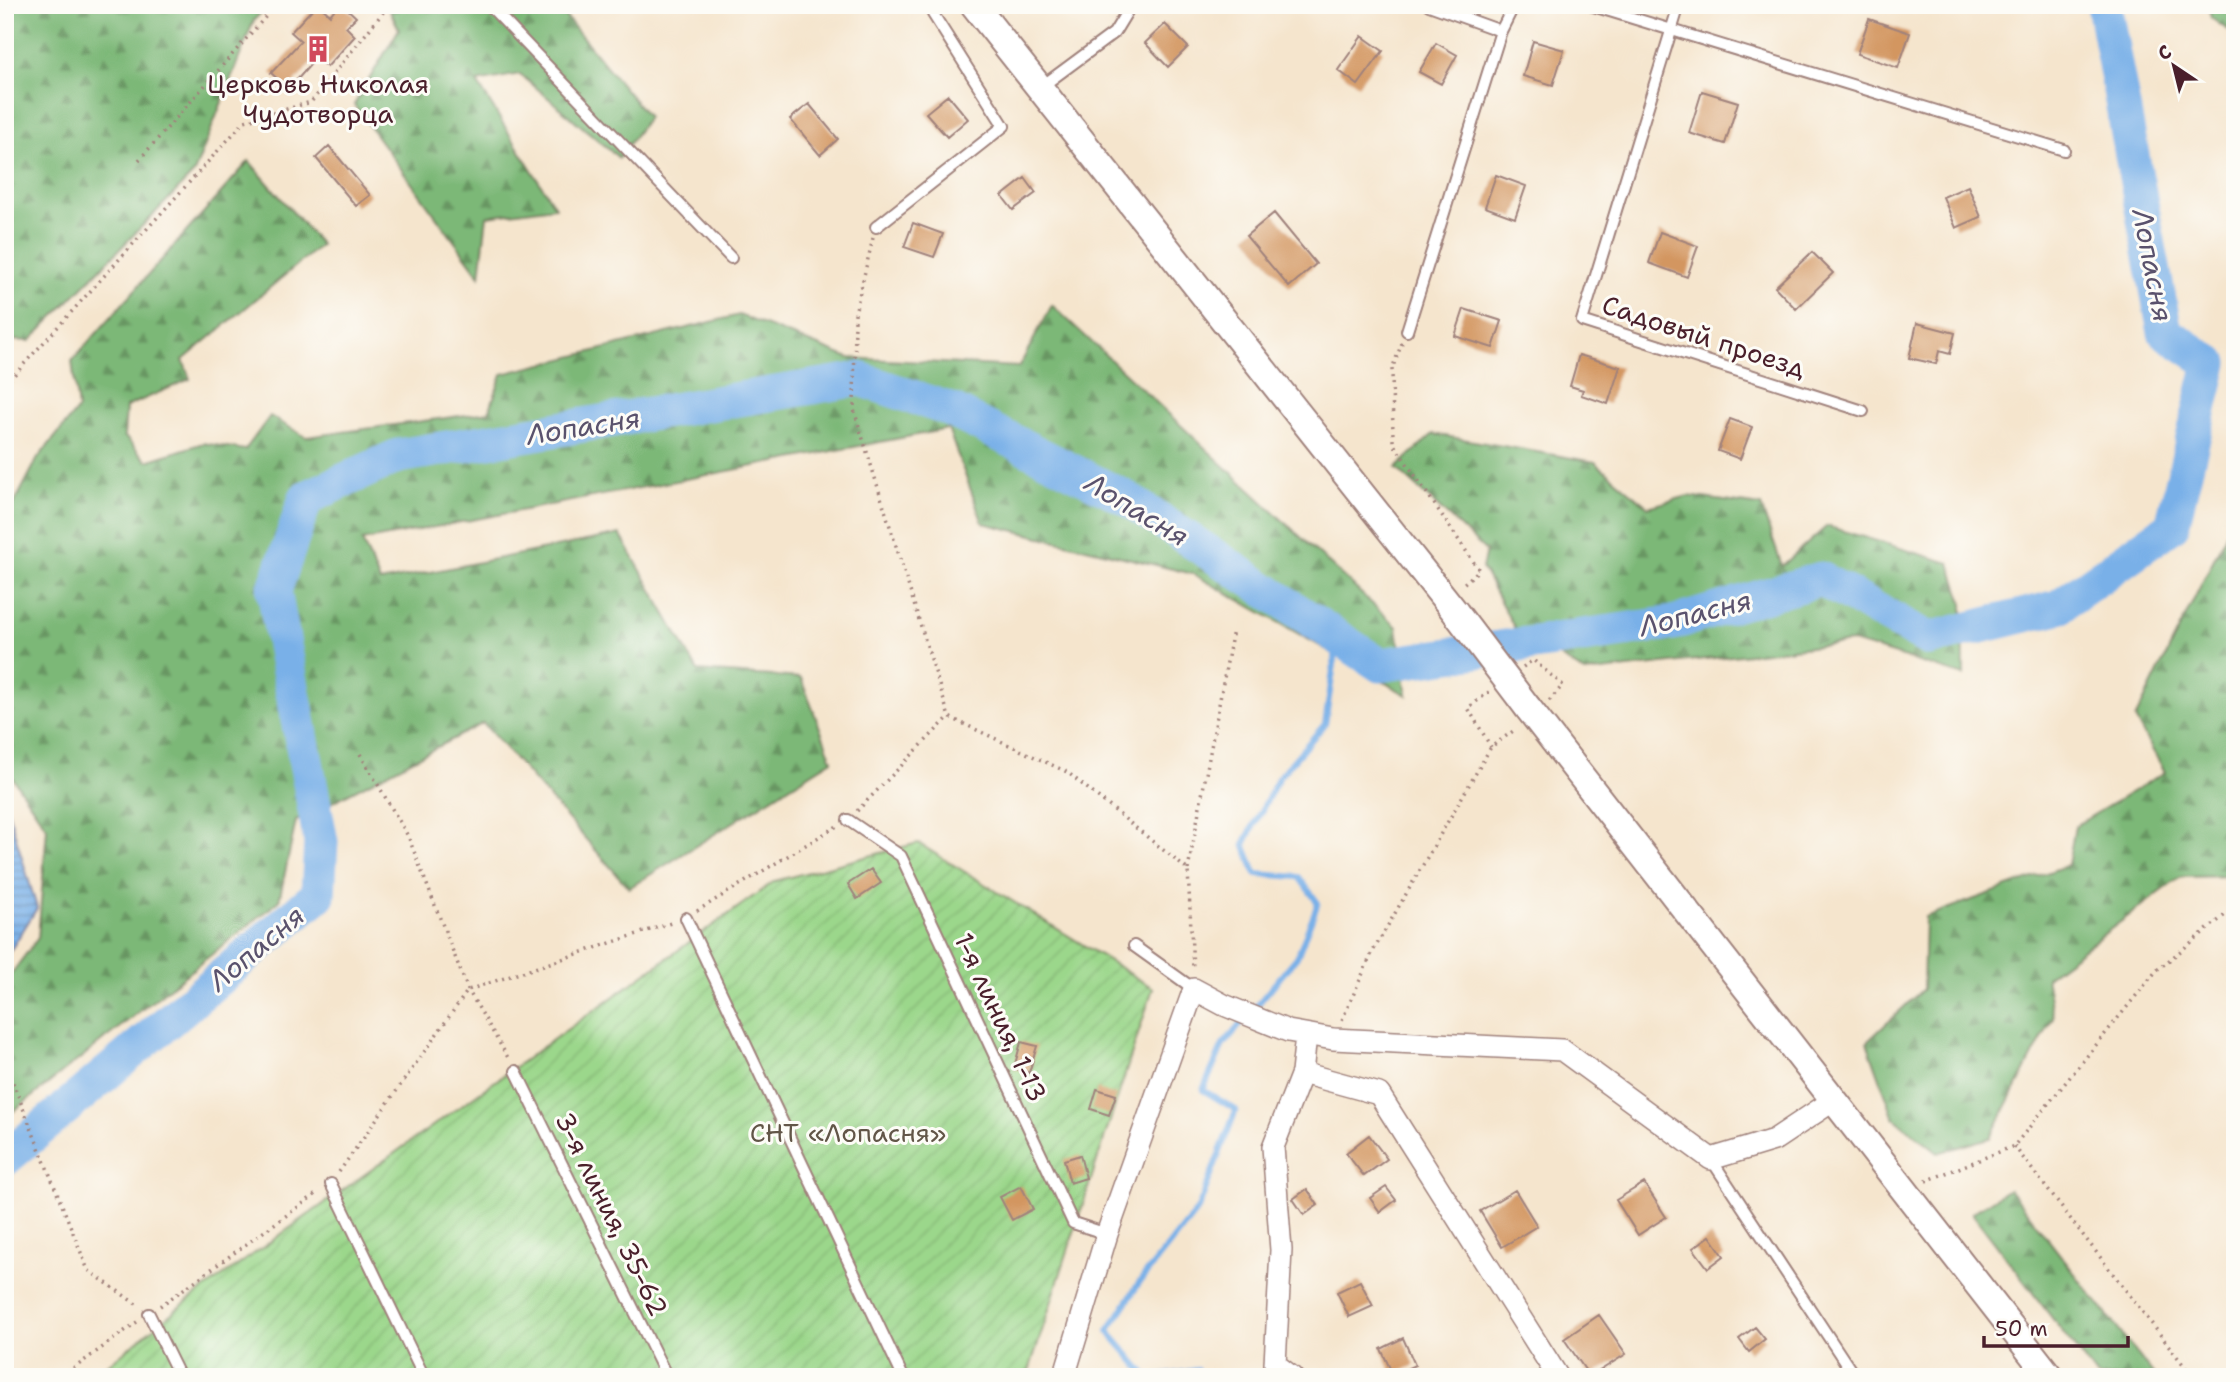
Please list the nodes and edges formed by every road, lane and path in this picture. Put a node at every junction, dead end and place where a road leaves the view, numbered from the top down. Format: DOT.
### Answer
graph roads {
  1 [pos="276,5"];
  2 [pos="388,5"];
  3 [pos="489,5"];
  4 [pos="939,5"];
  5 [pos="974,5"];
  6 [pos="1131,5"];
  7 [pos="1429,5"];
  8 [pos="1514,5"];
  9 [pos="1590,5"];
  10 [pos="1679,5"];
  11 [pos="1672,30"];
  12 [pos="1501,31"];
  13 [pos="1039,88"];
  14 [pos="2064,150"];
  15 [pos="139,160"];
  16 [pos="876,227"];
  17 [pos="731,258"];
  18 [pos="1407,331"];
  19 [pos="5,385"];
  20 [pos="1863,411"];
  21 [pos="1460,587"];
  22 [pos="1233,629"];
  23 [pos="949,717"];
  24 [pos="1524,717"];
  25 [pos="360,754"];
  26 [pos="848,820"];
  27 [pos="1188,870"];
  28 [pos="2235,907"];
  29 [pos="685,918"];
  30 [pos="1135,946"];
  31 [pos="1194,989"];
  32 [pos="468,990"];
  33 [pos="1297,1033"];
  34 [pos="1333,1039"];
  35 [pos="5,1063"];
  36 [pos="516,1071"];
  37 [pos="1302,1073"];
  38 [pos="1834,1100"];
  39 [pos="2014,1146"];
  40 [pos="1711,1159"];
  41 [pos="331,1184"];
  42 [pos="1903,1190"];
  43 [pos="1107,1234"];
  44 [pos="149,1314"];
  45 [pos="62,1377"];
  46 [pos="180,1377"];
  47 [pos="424,1377"];
  48 [pos="667,1377"];
  49 [pos="903,1377"];
  50 [pos="1064,1377"];
  51 [pos="1292,1377"];
  52 [pos="1558,1377"];
  53 [pos="1856,1377"];
  54 [pos="2050,1377"];
  55 [pos="2193,1377"];
  1 -- 15 [label="path"];
  2 -- 19 [label="path"];
  3 -- 17 [label="lane"];
  4 -- 16 [label="lane"];
  5 -- 13 [label="street"];
  6 -- 13 [label="lane"];
  7 -- 12 [label="lane"];
  8 -- 12 [label="lane"];
  9 -- 11 [label="lane"];
  10 -- 11 [label="lane, Садовый проезд"];
  11 -- 14 [label="lane"];
  11 -- 20 [label="lane, Садовый проезд"];
  12 -- 18 [label="lane"];
  13 -- 24 [label="street, bridge"];
  16 -- 23 [label="path"];
  18 -- 21 [label="path"];
  22 -- 27 [label="path"];
  23 -- 26 [label="path"];
  23 -- 27 [label="path"];
  24 -- 34 [label="path"];
  24 -- 38 [label="street"];
  25 -- 32 [label="path"];
  26 -- 29 [label="path"];
  26 -- 43 [label="lane, 1-я линия, 1-13"];
  27 -- 31 [label="path"];
  28 -- 39 [label="path"];
  29 -- 32 [label="path"];
  29 -- 49 [label="lane"];
  30 -- 31 [label="lane"];
  31 -- 33 [label="street"];
  31 -- 43 [label="street"];
  32 -- 36 [label="path"];
  32 -- 41 [label="path"];
  33 -- 34 [label="street"];
  33 -- 37 [label="street"];
  34 -- 40 [label="street"];
  35 -- 44 [label="path"];
  36 -- 48 [label="lane, 3-я линия, 35-62"];
  37 -- 51 [label="street"];
  37 -- 52 [label="street"];
  38 -- 40 [label="street"];
  38 -- 42 [label="street"];
  39 -- 42 [label="path"];
  39 -- 55 [label="path"];
  40 -- 53 [label="lane"];
  41 -- 44 [label="path"];
  41 -- 47 [label="lane"];
  42 -- 54 [label="street"];
  43 -- 50 [label="street"];
  44 -- 45 [label="path"];
  44 -- 46 [label="lane"];
}
